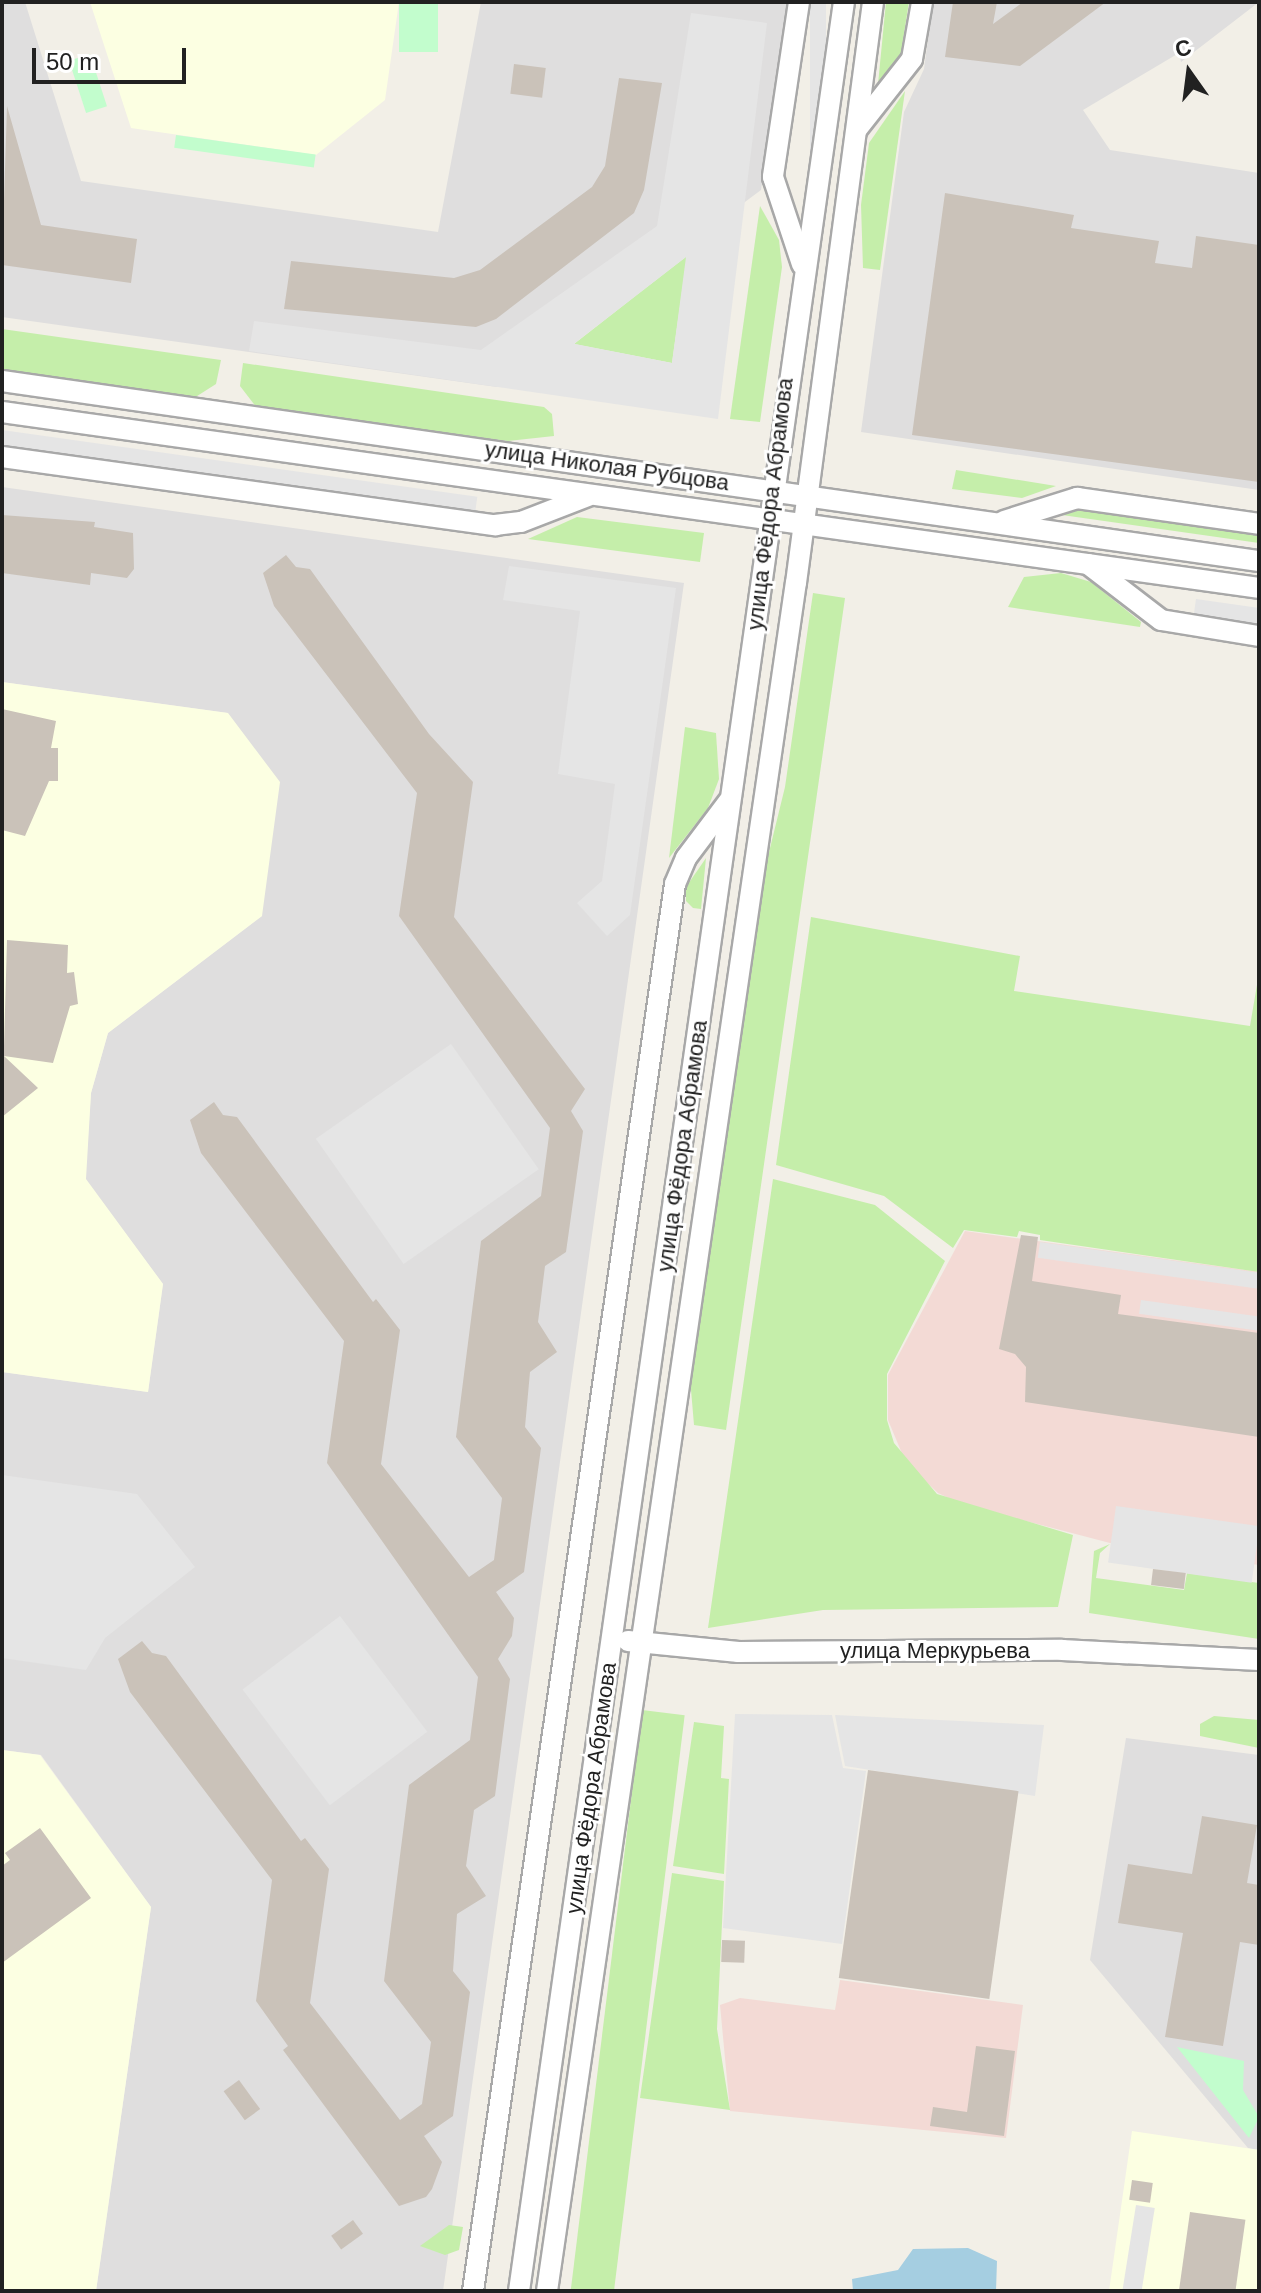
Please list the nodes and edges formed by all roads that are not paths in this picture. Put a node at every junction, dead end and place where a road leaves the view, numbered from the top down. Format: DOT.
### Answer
graph roads {
  1 [pos="799,2"];
  2 [pos="844,2"];
  3 [pos="873,2"];
  4 [pos="922,2"];
  5 [pos="857,129"];
  6 [pos="802,264"];
  7 [pos="2,381"];
  8 [pos="2,412"];
  9 [pos="2,457"];
  10 [pos="771,488"];
  11 [pos="806,493"];
  12 [pos="592,494"];
  13 [pos="766,519"];
  14 [pos="1004,521"];
  15 [pos="802,524"];
  16 [pos="1259,524"];
  17 [pos="1259,561"];
  18 [pos="1088,564"];
  19 [pos="1259,588"];
  20 [pos="1259,636"];
  21 [pos="732,798"];
  22 [pos="612,1639"];
  23 [pos="640,1643"];
  24 [pos="1259,1660"];
  25 [pos="473,2291"];
  26 [pos="519,2291"];
  27 [pos="547,2291"];
  1 -- 6 [label="street"];
  2 -- 6 [label="street, улица Фёдора Абрамова"];
  3 -- 5 [label="street, улица Фёдора Абрамова"];
  4 -- 5 [label="street"];
  5 -- 11 [label="street, улица Фёдора Абрамова"];
  6 -- 10 [label="street, улица Фёдора Абрамова"];
  7 -- 10 [label="street, улица Николая Рубцова"];
  8 -- 12 [label="street, улица Николая Рубцова"];
  9 -- 12 [label="street"];
  10 -- 11 [label="street, улица Николая Рубцова"];
  10 -- 13 [label="street, улица Фёдора Абрамова"];
  11 -- 14 [label="street, улица Николая Рубцова"];
  11 -- 15 [label="street, улица Фёдора Абрамова"];
  12 -- 13 [label="street, улица Николая Рубцова"];
  13 -- 15 [label="street, улица Николая Рубцова"];
  13 -- 21 [label="street, улица Фёдора Абрамова"];
  14 -- 16 [label="street"];
  14 -- 17 [label="street, улица Николая Рубцова"];
  15 -- 18 [label="street, улица Николая Рубцова"];
  15 -- 23 [label="street, улица Фёдора Абрамова"];
  18 -- 19 [label="street, улица Николая Рубцова"];
  18 -- 20 [label="street"];
  21 -- 22 [label="street, улица Фёдора Абрамова"];
  21 -- 25 [label="street"];
  22 -- 23 [label="street, улица Меркурьева"];
  22 -- 26 [label="street, улица Фёдора Абрамова"];
  23 -- 24 [label="street, улица Меркурьева"];
  23 -- 27 [label="street, улица Фёдора Абрамова"];
}
